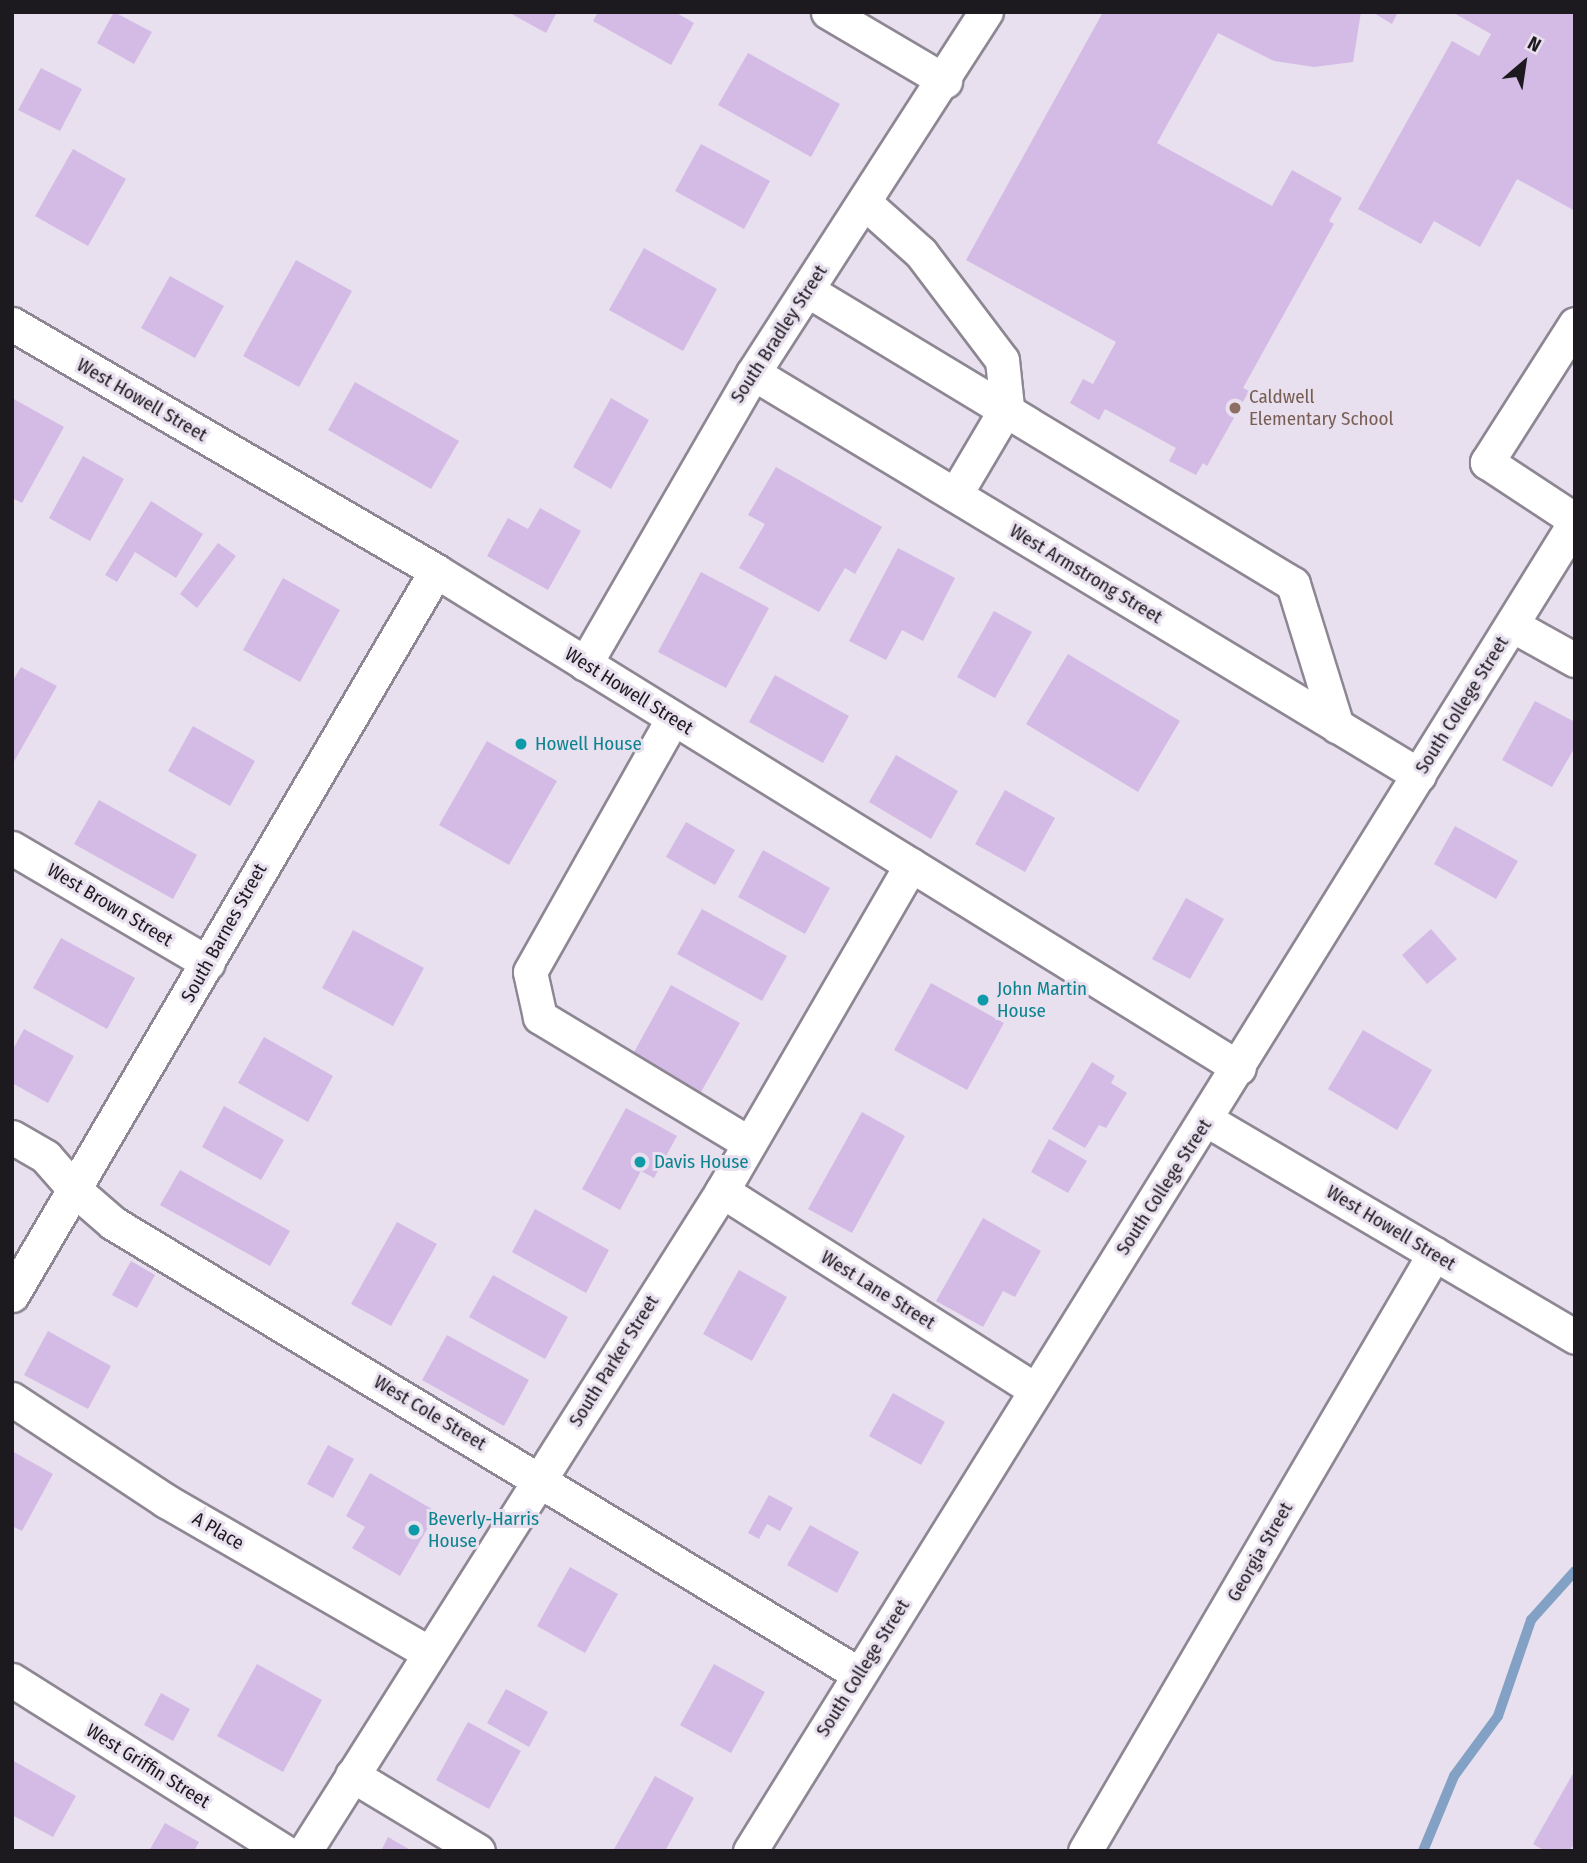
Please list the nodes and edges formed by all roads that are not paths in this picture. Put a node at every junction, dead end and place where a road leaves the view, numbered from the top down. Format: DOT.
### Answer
graph roads {
  1 [pos="828,12"];
  2 [pos="985,12"];
  3 [pos="945,81"];
  4 [pos="864,202"];
  5 [pos="807,290"];
  6 [pos="12,324"];
  7 [pos="1575,324"];
  8 [pos="753,373"];
  9 [pos="1007,407"];
  10 [pos="955,495"];
  11 [pos="1575,521"];
  12 [pos="436,571"];
  13 [pos="1512,625"];
  14 [pos="1575,660"];
  15 [pos="585,664"];
  16 [pos="673,718"];
  17 [pos="1337,726"];
  18 [pos="1419,775"];
  19 [pos="12,848"];
  20 [pos="911,864"];
  21 [pos="208,963"];
  22 [pos="1239,1068"];
  23 [pos="1207,1120"];
  24 [pos="12,1137"];
  25 [pos="749,1143"];
  26 [pos="75,1190"];
  27 [pos="722,1191"];
  28 [pos="1434,1254"];
  29 [pos="12,1295"];
  30 [pos="1575,1337"];
  31 [pos="1035,1390"];
  32 [pos="12,1399"];
  33 [pos="539,1479"];
  34 [pos="429,1653"];
  35 [pos="859,1674"];
  36 [pos="12,1681"];
  37 [pos="352,1775"];
  38 [pos="284,1851"];
  39 [pos="305,1851"];
  40 [pos="478,1851"];
  41 [pos="750,1851"];
  42 [pos="1086,1851"];
  1 -- 3 [label="street"];
  2 -- 3 [label="street, South Bradley Street"];
  3 -- 4 [label="street, South Bradley Street"];
  4 -- 5 [label="street, South Bradley Street"];
  4 -- 9 [label="street"];
  5 -- 8 [label="street, South Bradley Street"];
  5 -- 9 [label="street"];
  6 -- 12 [label="street, West Howell Street"];
  7 -- 11 [label="street"];
  8 -- 10 [label="street, West Armstrong Street"];
  8 -- 15 [label="street, South Bradley Street"];
  9 -- 10 [label="street"];
  9 -- 17 [label="street"];
  10 -- 17 [label="street, West Armstrong Street"];
  11 -- 13 [label="street, South College Street"];
  12 -- 15 [label="street, West Howell Street"];
  12 -- 21 [label="street, South Barnes Street"];
  13 -- 14 [label="street"];
  13 -- 18 [label="street, South College Street"];
  15 -- 16 [label="street, West Howell Street"];
  16 -- 20 [label="street, West Howell Street"];
  16 -- 25 [label="street"];
  17 -- 18 [label="street, West Armstrong Street"];
  18 -- 22 [label="street, South College Street"];
  19 -- 21 [label="street, West Brown Street"];
  20 -- 22 [label="street, West Howell Street"];
  20 -- 25 [label="street, South Parker Street"];
  21 -- 26 [label="street, South Barnes Street"];
  22 -- 23 [label="street, South College Street"];
  23 -- 28 [label="street, West Howell Street"];
  23 -- 31 [label="street, South College Street"];
  24 -- 26 [label="street, West Cole Street"];
  25 -- 27 [label="street, South Parker Street"];
  26 -- 29 [label="street, South Barnes Street"];
  26 -- 33 [label="street, West Cole Street"];
  27 -- 31 [label="street, West Lane Street"];
  27 -- 33 [label="street, South Parker Street"];
  28 -- 30 [label="street, West Howell Street"];
  28 -- 42 [label="street, Georgia Street"];
  31 -- 35 [label="street, South College Street"];
  32 -- 34 [label="street, A Place"];
  33 -- 34 [label="street, South Parker Street"];
  33 -- 35 [label="street, West Cole Street"];
  34 -- 37 [label="street, South Parker Street"];
  35 -- 41 [label="street, South College Street"];
  36 -- 38 [label="street, West Griffin Street"];
  37 -- 39 [label="street, South Parker Street"];
  37 -- 40 [label="street"];
}
